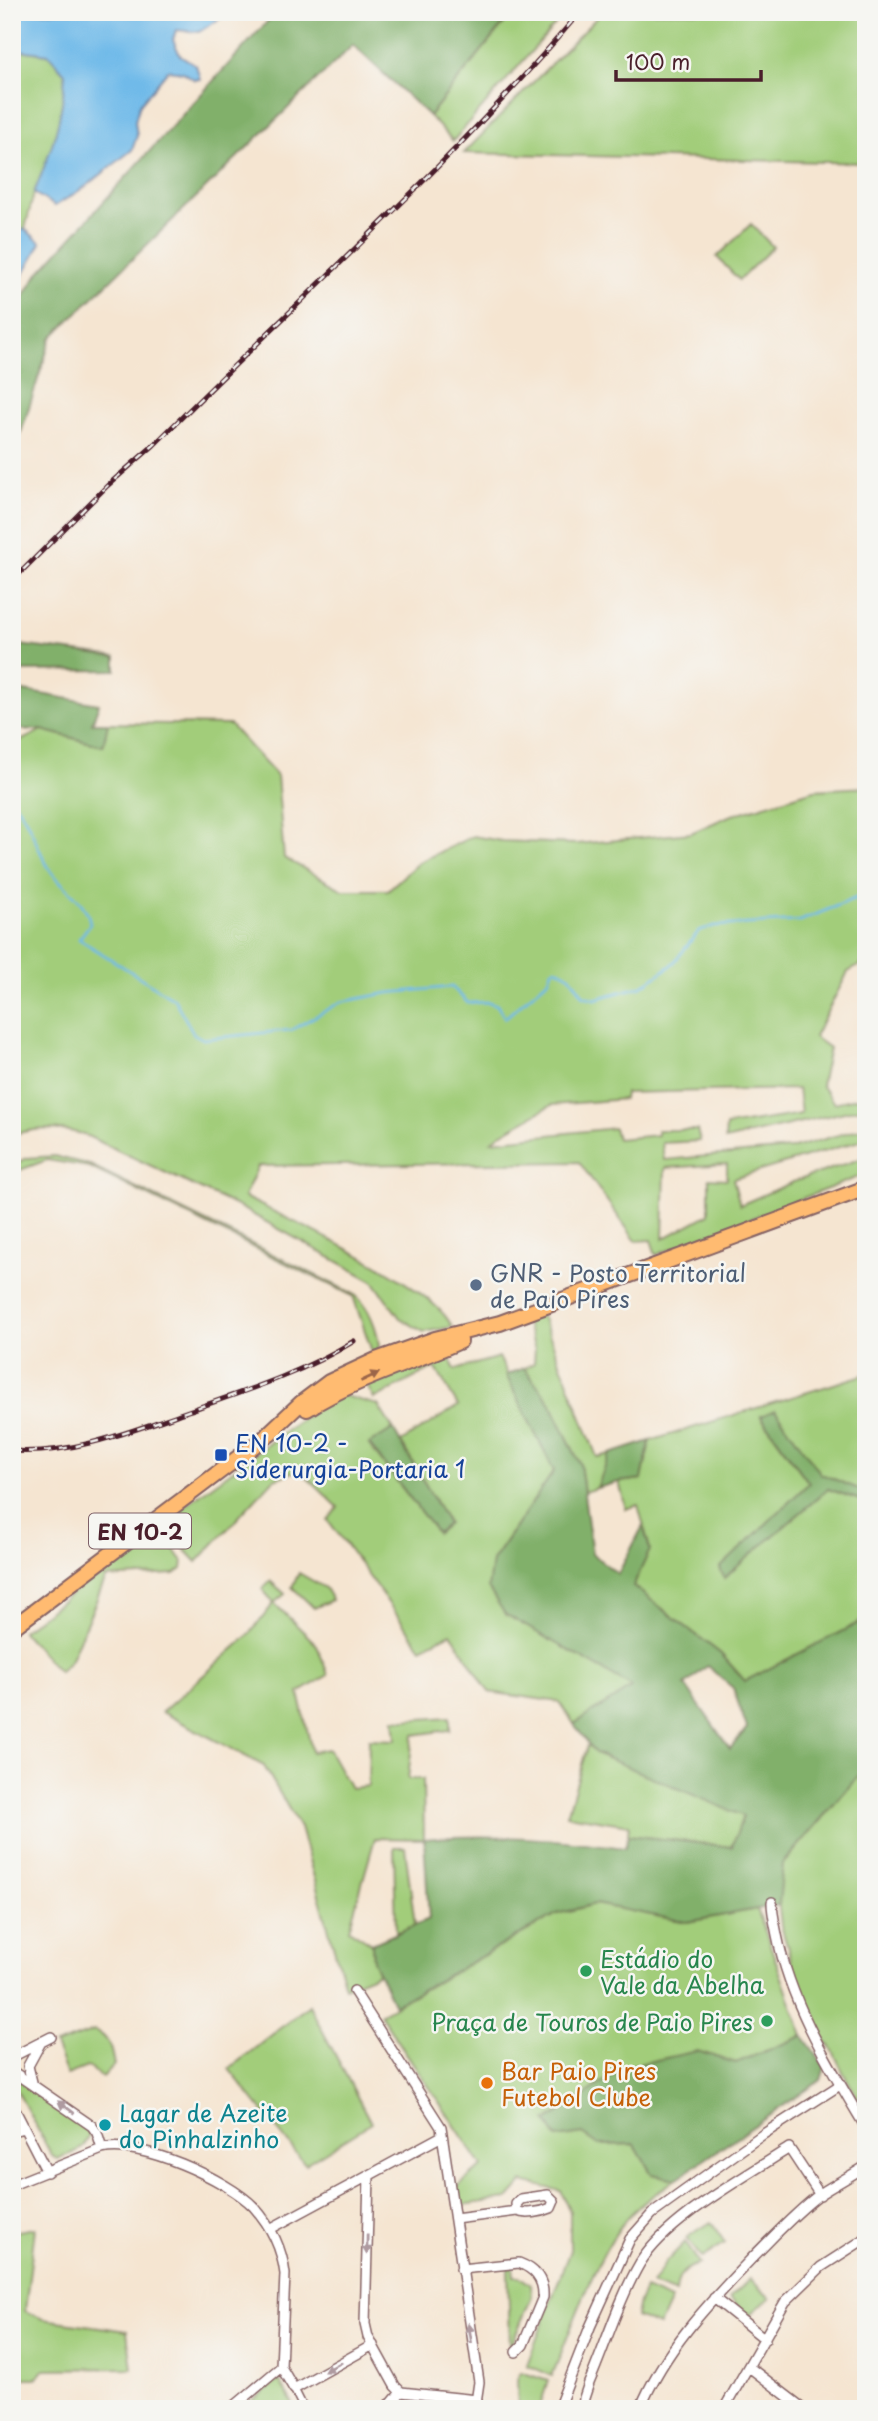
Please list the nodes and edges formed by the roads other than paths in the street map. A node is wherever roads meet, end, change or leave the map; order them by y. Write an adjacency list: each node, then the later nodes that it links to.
1 (866, 1188): 2 (main road, EN 10-2)
2 (12, 1628)
3 (772, 1902): 10 (street)
4 (354, 1991): 15 (street)
5 (51, 2037): 6 (street)
6 (41, 2042): 7 (street); 9 (street)
7 (12, 2057)
8 (14, 2074): 9 (street)
9 (33, 2083): 16 (street, one-way to 9)
10 (840, 2085): 13 (street); 39 (street)
11 (12, 2104): 12 (street)
12 (24, 2128): 14 (street); 18 (street)
13 (866, 2128)
14 (12, 2131)
15 (442, 2136): 19 (street); 23 (street)
16 (102, 2149): 18 (street); 24 (street)
17 (866, 2166): 21 (street)
18 (47, 2172): 20 (street)
19 (369, 2176): 24 (street); 29 (street, one-way to 29)
20 (12, 2185)
21 (820, 2195): 27 (street); 40 (street)
22 (517, 2211): 23 (street)
23 (454, 2219): 26 (street)
24 (270, 2230): 31 (street)
25 (866, 2238): 28 (street)
26 (461, 2269): 30 (street); 35 (street, one-way to 26)
27 (714, 2298): 28 (street); 41 (street)
28 (765, 2339): 32 (street)
29 (373, 2345): 33 (street, one-way to 33); 34 (street)
30 (516, 2353)
31 (281, 2367): 33 (street); 36 (street)
32 (749, 2367): 42 (street); 43 (street)
33 (294, 2389): 37 (street)
34 (401, 2392): 35 (street); 38 (street)
35 (476, 2404)
36 (231, 2409)
37 (304, 2409)
38 (382, 2409)
39 (558, 2409)
40 (583, 2409)
41 (640, 2409)
42 (724, 2409)
43 (804, 2409)

